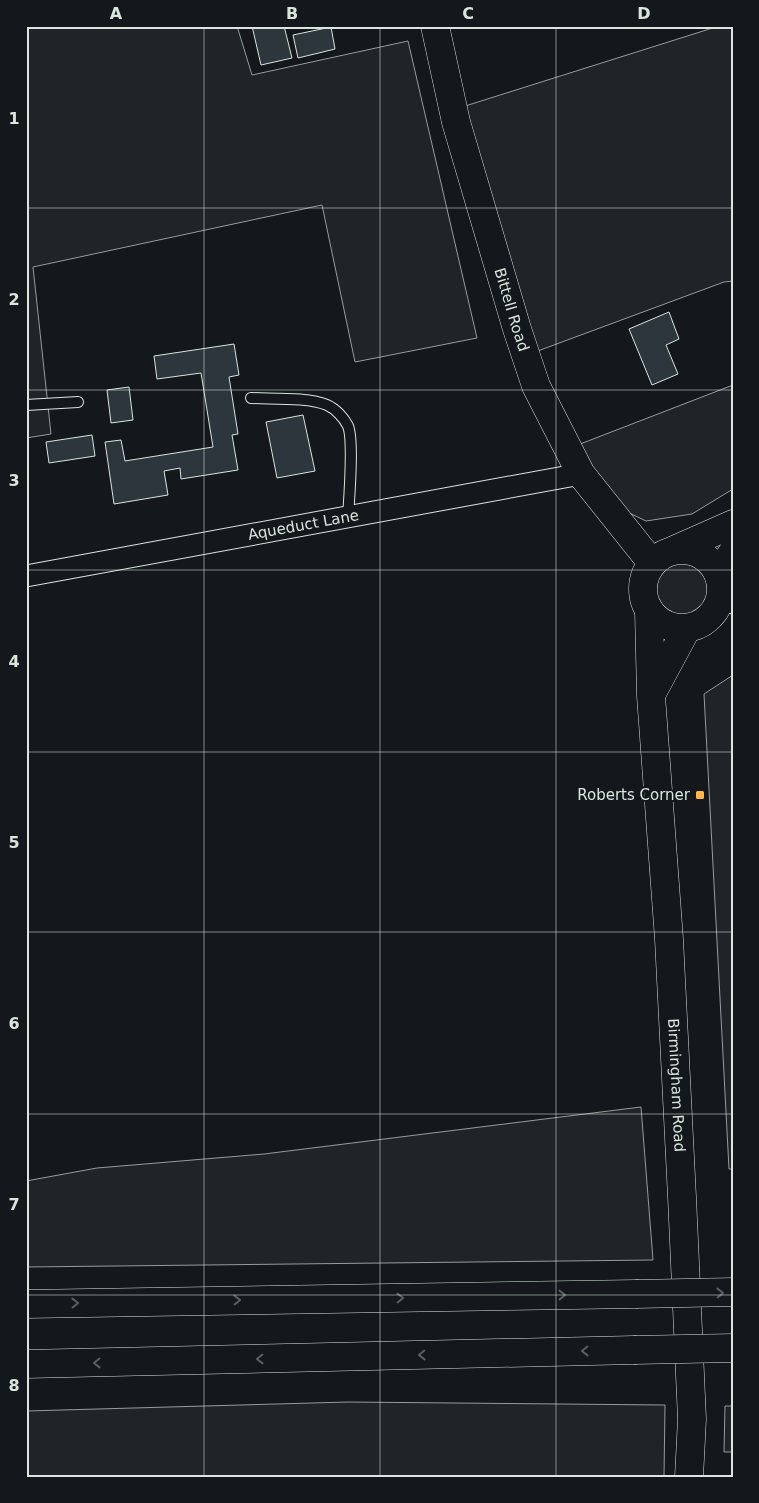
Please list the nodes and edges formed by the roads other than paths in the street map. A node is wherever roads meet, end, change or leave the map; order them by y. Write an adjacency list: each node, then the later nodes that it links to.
1 (435, 26): 5 (main road, Bittell Road)
2 (251, 398): 6 (lane)
3 (78, 402): 4 (lane)
4 (26, 405)
5 (581, 474): 6 (street, Aqueduct Lane); 8 (main road, Bittell Road)
6 (348, 518): 9 (street, Aqueduct Lane)
7 (733, 524): 8 (main road)
8 (663, 556): 10 (main road); 11 (main road)
9 (26, 576)
10 (726, 582): 12 (main road)
11 (649, 610): 12 (main road); 13 (main road, Birmingham Road)
12 (687, 628): 13 (main road)
13 (651, 696): 18 (main road, Birmingham Road)
14 (733, 1292): 15 (main road, one-way to 14, bridge)
15 (26, 1304)
16 (733, 1348): 17 (main road, one-way to 17, bridge)
17 (26, 1364)
18 (690, 1477)

